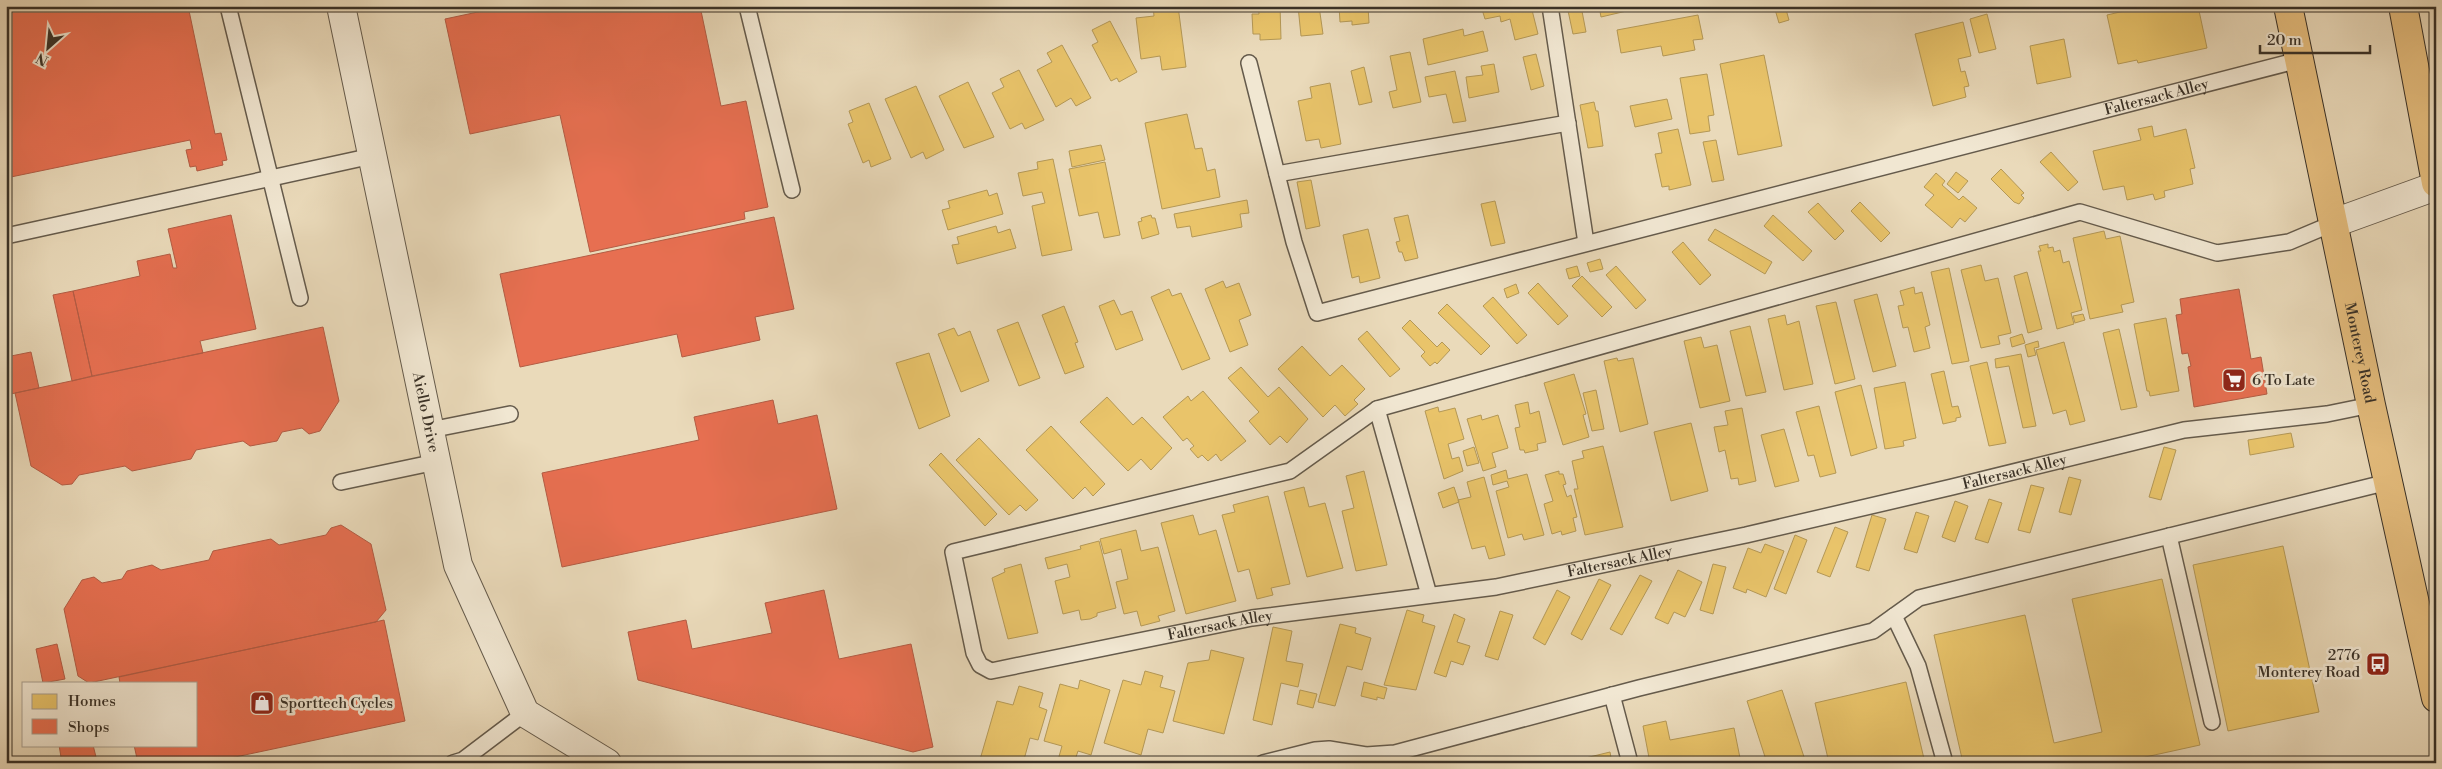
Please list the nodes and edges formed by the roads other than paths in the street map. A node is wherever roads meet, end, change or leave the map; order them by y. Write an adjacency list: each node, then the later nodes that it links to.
1 (228, 6): 13 (lane)
2 (341, 6): 11 (street, Aiello Drive)
3 (747, 6): 15 (lane)
4 (1550, 6): 10 (lane)
5 (2288, 6): 7 (main road, Monterey Road)
6 (2403, 6): 9 (main road)
7 (2299, 60): 16 (main road, Monterey Road); 18 (lane, Faltersack Alley)
8 (1249, 63): 12 (lane)
9 (2427, 92): 14 (main road)
10 (1568, 123): 12 (lane); 18 (lane)
11 (372, 156): 13 (lane); 23 (street, Aiello Drive)
12 (1277, 174): 18 (lane, Faltersack Alley)
13 (270, 178): 17 (lane); 19 (lane)
14 (2436, 184): 16 (street)
15 (792, 190)
16 (2334, 223): 20 (main road, Monterey Road); 21 (lane)
17 (6, 236)
18 (1586, 243)
19 (300, 298)
20 (2371, 405): 26 (main road, Monterey Road); 28 (lane, Faltersack Alley)
21 (1377, 409): 28 (lane); 28 (lane, Faltersack Alley)
22 (510, 414): 23 (lane)
23 (430, 430): 24 (street, Aiello Drive)
24 (436, 462): 25 (lane); 32 (street, Aiello Drive)
25 (341, 482)
26 (2388, 482): 27 (lane); 31 (main road, Monterey Road)
27 (2169, 536): 29 (lane); 33 (lane)
28 (1428, 595)
29 (1894, 616): 30 (lane); 39 (lane)
30 (1612, 695): 34 (lane); 38 (lane)
31 (2436, 698)
32 (525, 713): 35 (lane); 36 (street)
33 (2212, 722)
34 (1365, 759): 37 (lane)
35 (452, 763)
36 (607, 763)
37 (1263, 763)
38 (1630, 763)
39 (1945, 763)

